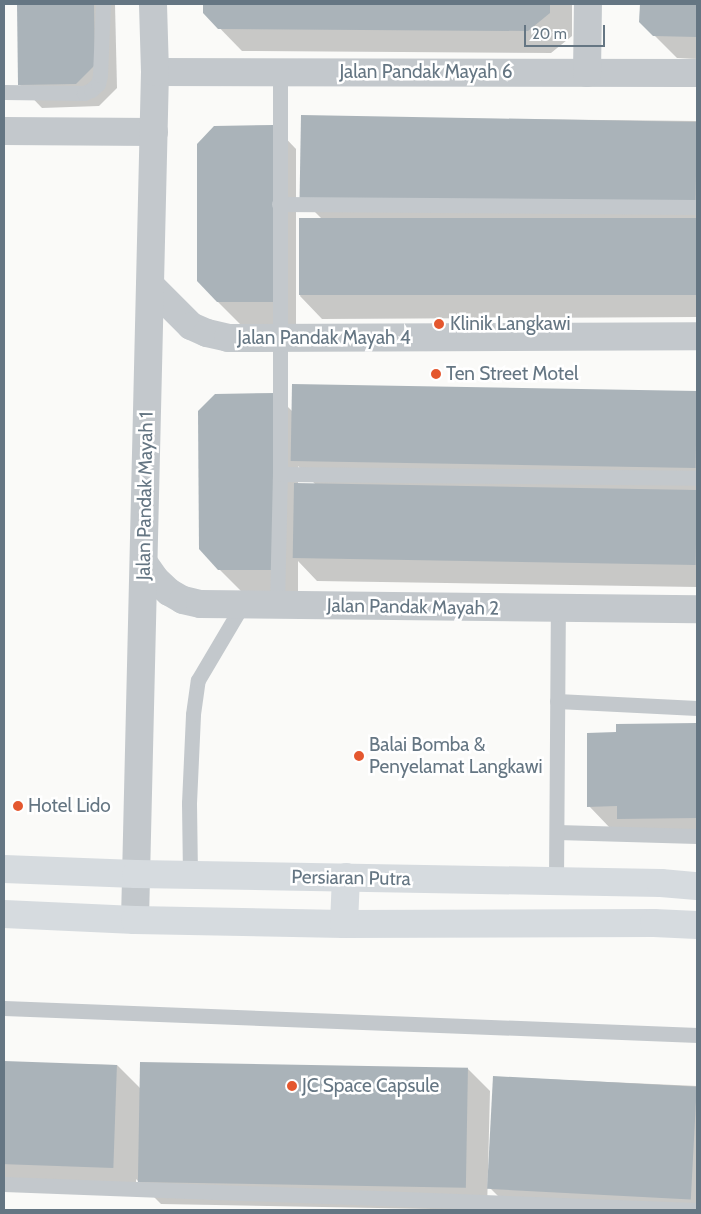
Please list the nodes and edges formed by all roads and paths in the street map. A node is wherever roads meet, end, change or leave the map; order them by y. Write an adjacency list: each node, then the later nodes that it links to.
1 (103, 4): 8 (lane)
2 (153, 4): 4 (street, Jalan Pandak Mayah 1)
3 (588, 4): 6 (street)
4 (155, 72): 5 (street, Jalan Pandak Mayah 6); 10 (street, Jalan Pandak Mayah 1)
5 (280, 72): 6 (street, Jalan Pandak Mayah 6); 11 (lane)
6 (587, 72): 7 (street, Jalan Pandak Mayah 6)
7 (697, 72)
8 (4, 92)
9 (4, 131): 10 (street)
10 (154, 132): 13 (street, Jalan Pandak Mayah 1)
11 (279, 204): 12 (lane); 15 (lane)
12 (697, 207)
13 (150, 285): 15 (street, Jalan Pandak Mayah 4); 18 (street, Jalan Pandak Mayah 1)
14 (697, 336): 15 (street, Jalan Pandak Mayah 4)
15 (278, 338): 16 (lane)
16 (280, 474): 17 (lane); 20 (lane)
17 (697, 478)
18 (144, 563): 19 (street, Jalan Pandak Mayah 2); 28 (street, Jalan Pandak Mayah 1)
19 (243, 604): 20 (street, Jalan Pandak Mayah 2); 29 (lane)
20 (277, 605): 21 (street, Jalan Pandak Mayah 2)
21 (558, 608): 22 (street, Jalan Pandak Mayah 2); 23 (lane)
22 (697, 609)
23 (557, 701): 24 (lane); 25 (lane)
24 (697, 708)
25 (557, 832): 26 (lane); 31 (lane)
26 (697, 836)
27 (4, 869): 28 (main road, Persiaran Putra)
28 (136, 874): 29 (main road, Persiaran Putra); 34 (street, Jalan Pandak Mayah 1)
29 (190, 875): 30 (main road, Persiaran Putra)
30 (346, 877): 31 (main road, Persiaran Putra); 35 (main road)
31 (556, 881): 32 (main road, Persiaran Putra)
32 (697, 886)
33 (4, 914): 34 (main road)
34 (135, 920): 35 (main road)
35 (344, 924): 36 (main road)
36 (697, 925)
37 (4, 1008): 38 (lane)
38 (697, 1035)
39 (4, 1184): 40 (lane)
40 (697, 1210)

